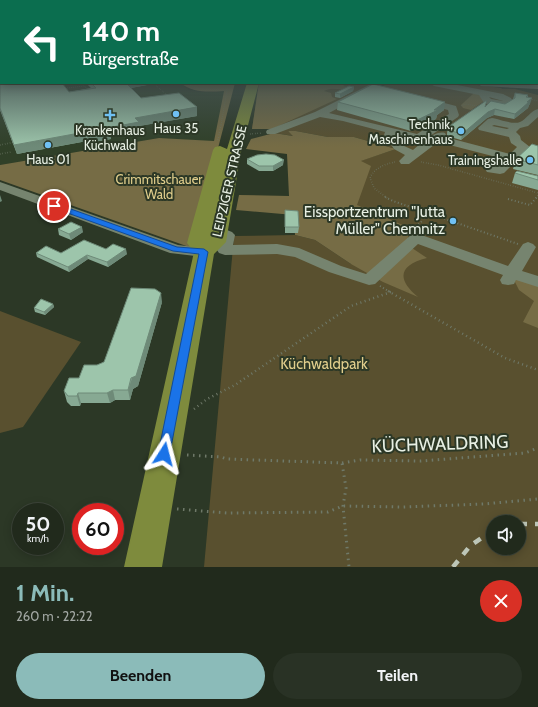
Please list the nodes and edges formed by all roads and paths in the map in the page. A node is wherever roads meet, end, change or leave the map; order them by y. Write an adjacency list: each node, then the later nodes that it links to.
1 (165, 93): 11 (path)
2 (238, 93): 44 (main road, LEIPZIGER STRASSE)
3 (249, 93): 44 (main road, LEIPZIGER STRASSE)
4 (360, 93): 13 (street)
5 (392, 93): 19 (street)
6 (470, 93): 9 (street)
7 (525, 95): 12 (path)
8 (334, 97): 13 (street)
9 (485, 98): 16 (path)
10 (522, 98): 12 (path)
11 (171, 99)
12 (530, 99): 14 (path)
13 (345, 101): 18 (street)
14 (538, 101)
15 (466, 104): 16 (path)
16 (476, 108): 20 (path)
17 (538, 112): 22 (street)
18 (319, 114): 21 (street); 23 (street)
19 (448, 121): 21 (street); 25 (street)
20 (496, 121): 22 (street)
21 (392, 130): 32 (street)
22 (513, 130): 28 (street)
23 (271, 132): 24 (path)
24 (248, 134)
25 (436, 138): 32 (street); 33 (street)
26 (15, 142): 27 (path)
27 (0, 144)
28 (524, 147): 29 (street); 33 (street)
29 (535, 150)
30 (11, 152): 31 (path)
31 (0, 154)
32 (409, 158): 36 (path); 43 (path)
33 (513, 158): 34 (street)
34 (515, 174)
35 (0, 186): 44 (street)
36 (538, 194): 37 (path)
37 (508, 199)
38 (422, 221): 39 (path)
39 (415, 227)
40 (441, 227): 41 (path)
41 (437, 231)
42 (227, 235): 47 (street)
43 (528, 247): 45 (street)
44 (204, 252): 51 (main road, LEIPZIGER STRASSE)
45 (511, 277): 46 (street); 47 (street); 48 (street)
46 (538, 278)
47 (369, 280): 49 (path)
48 (538, 282)
49 (391, 292): 50 (path); 51 (path)
50 (538, 370)
51 (167, 441): 53 (path, KÜCHWALDRING); 56 (main road, LEIPZIGER STRASSE)
52 (538, 448): 53 (path, KÜCHWALDRING)
53 (342, 462): 55 (path)
54 (538, 499): 55 (path)
55 (344, 506): 56 (path); 58 (path)
56 (155, 507): 57 (main road, LEIPZIGER STRASSE)
57 (143, 567)
58 (349, 567)

